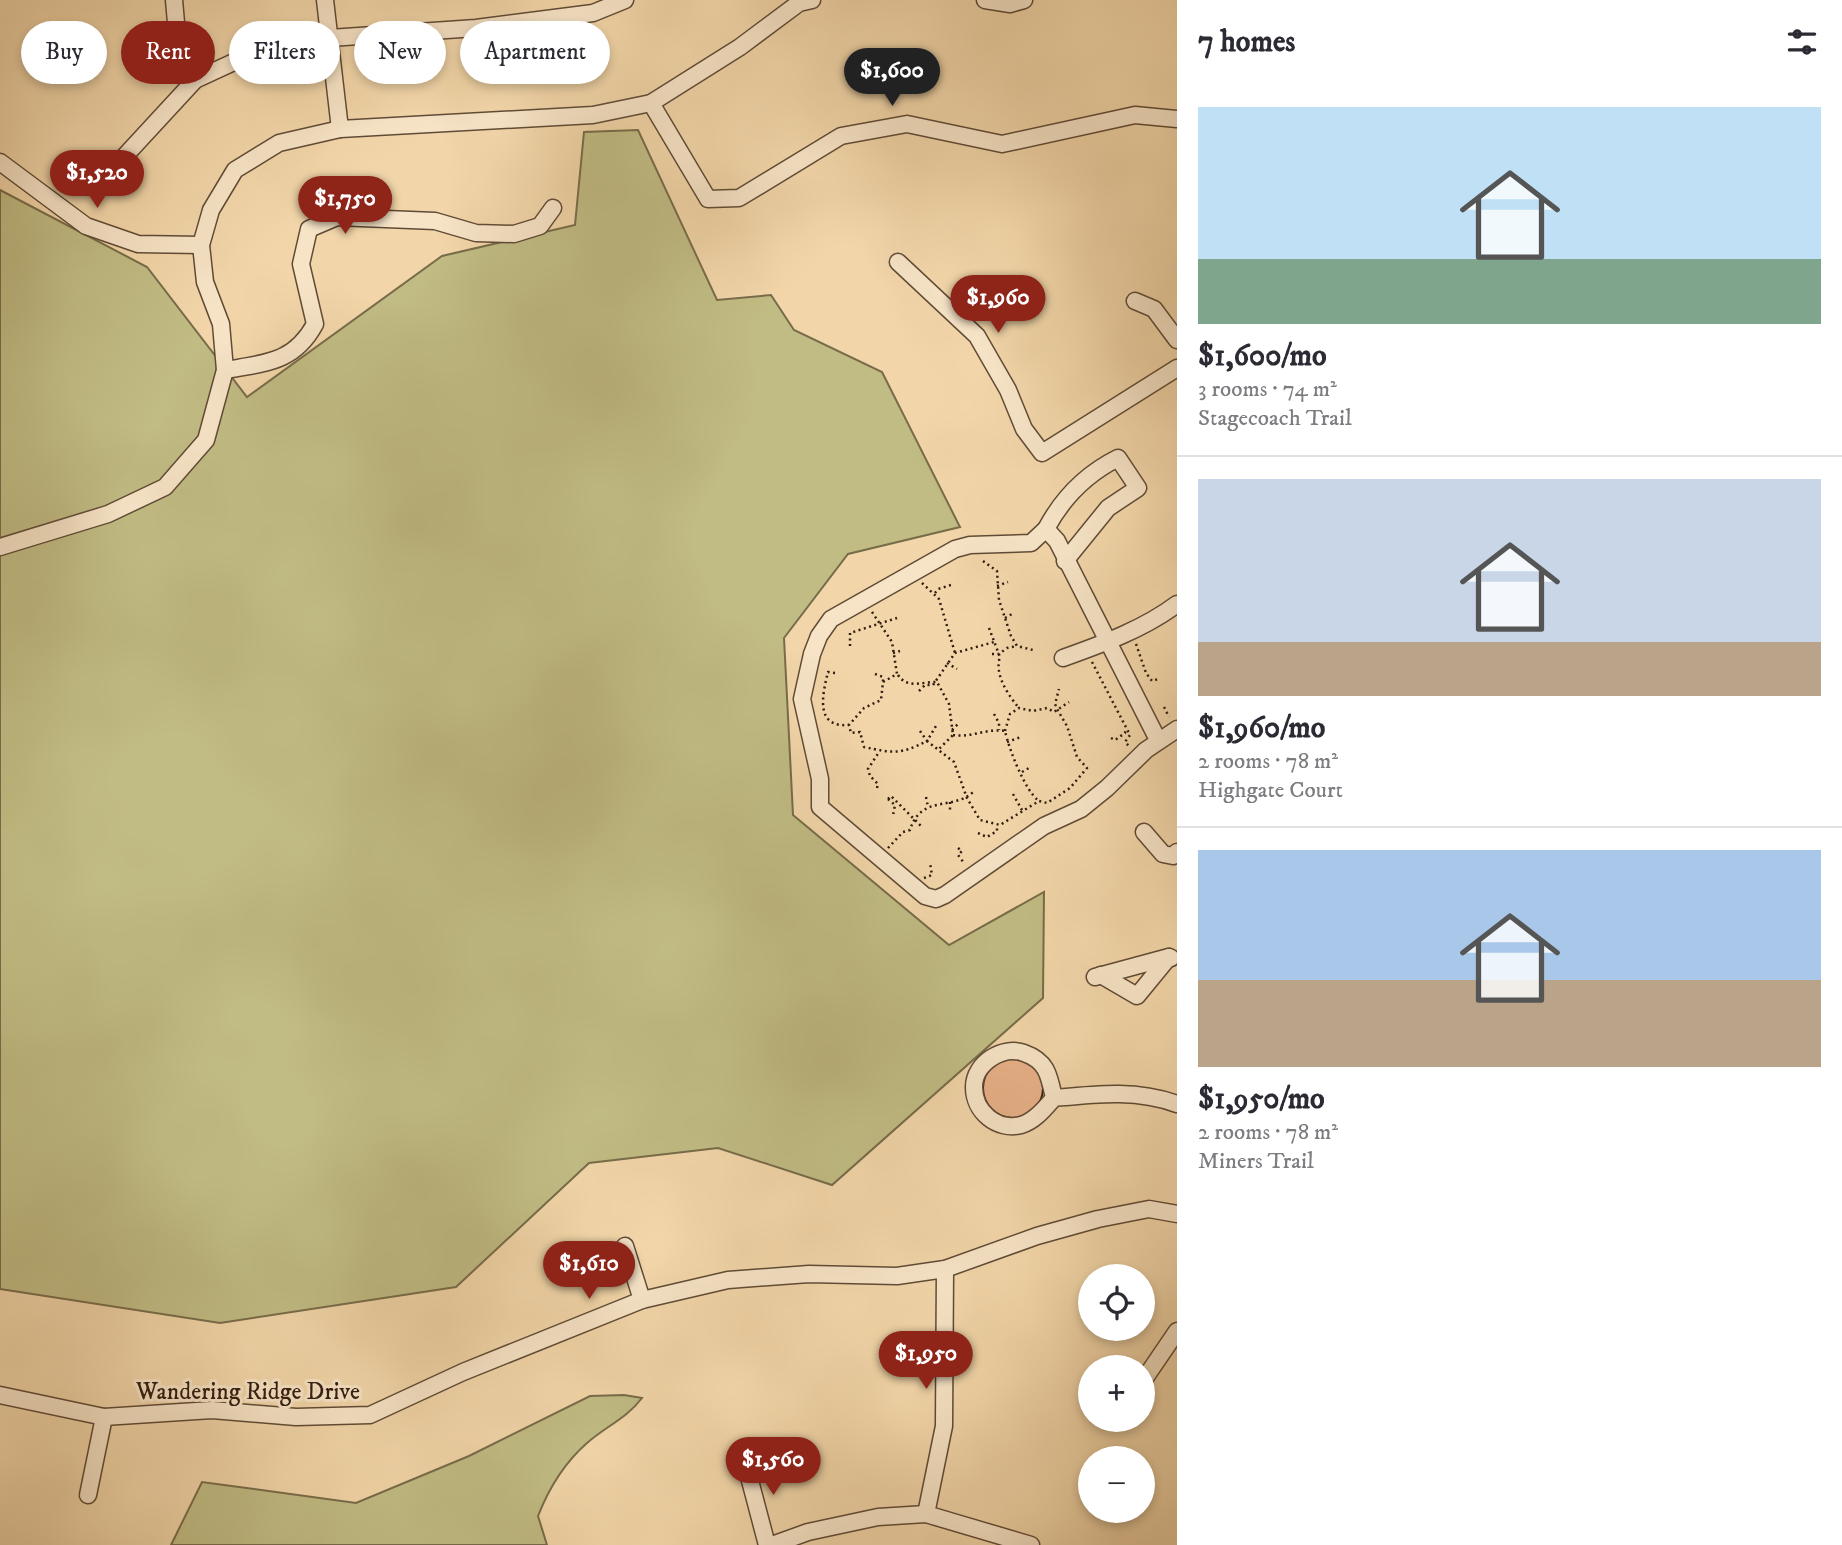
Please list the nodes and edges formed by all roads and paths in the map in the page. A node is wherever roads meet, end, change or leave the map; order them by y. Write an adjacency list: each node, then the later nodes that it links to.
1 (174, 0): 7 (street)
2 (325, 0): 8 (street)
3 (625, 0): 9 (street)
4 (812, 0): 12 (street)
5 (985, 0): 6 (street)
6 (1024, 0)
7 (176, 21)
8 (328, 21)
9 (340, 36)
10 (191, 84): 15 (street)
11 (335, 84): 14 (street)
12 (651, 103): 13 (street); 14 (street)
13 (1177, 119)
14 (340, 129): 18 (street)
15 (123, 158)
16 (0, 162): 18 (street)
17 (553, 208): 23 (street)
18 (201, 246): 23 (street)
19 (898, 262): 22 (street)
20 (1135, 301): 21 (street)
21 (1177, 340)
22 (1177, 368)
23 (225, 370): 25 (street)
24 (1046, 529): 27 (street); 27 (street); 28 (street)
25 (0, 547)
26 (983, 561): 31 (path)
27 (1065, 561): 46 (street)
28 (917, 571): 32 (path); 33 (street)
29 (1008, 582): 31 (path)
30 (951, 585): 32 (path)
31 (998, 586): 38 (path)
32 (935, 593): 39 (path)
33 (866, 600): 40 (path); 117 (street)
34 (1177, 604): 46 (street)
35 (1012, 614): 38 (path)
36 (897, 618): 40 (path)
37 (951, 618): 39 (path)
38 (1004, 618): 48 (path)
39 (945, 620): 43 (path)
40 (879, 624): 47 (path); 52 (path)
41 (989, 628): 45 (path)
42 (943, 631): 43 (path)
43 (948, 631): 53 (path)
44 (1134, 641): 62 (path)
45 (994, 642): 53 (path); 55 (path)
46 (1107, 642): 50 (street); 87 (street)
47 (850, 646)
48 (1017, 646): 49 (path); 55 (path)
49 (1033, 650)
50 (1086, 650): 56 (street); 63 (path)
51 (900, 651): 52 (path)
52 (893, 653): 61 (path)
53 (955, 653): 57 (path)
54 (992, 654): 55 (path)
55 (999, 654): 72 (path)
56 (1063, 658)
57 (947, 663): 58 (path); 65 (path)
58 (957, 669)
59 (835, 674): 76 (path)
60 (876, 674): 64 (path)
61 (897, 674): 64 (path); 65 (path)
62 (1158, 679)
63 (1102, 680): 66 (path); 78 (path)
64 (883, 682): 76 (path)
65 (935, 682): 68 (path); 71 (path)
66 (1101, 685)
67 (1059, 689): 73 (path)
68 (919, 691)
69 (955, 701): 71 (path)
70 (1069, 702): 73 (path)
71 (949, 705): 83 (path)
72 (1019, 708): 73 (path); 82 (path)
73 (1057, 709): 85 (path)
74 (994, 714): 80 (path)
75 (958, 724): 83 (path)
76 (849, 725): 92 (path)
77 (936, 726): 88 (path)
78 (1126, 728): 86 (path); 93 (path)
79 (1177, 729): 87 (street)
80 (999, 730): 82 (path); 83 (path)
81 (920, 731): 88 (path)
82 (1005, 731): 90 (path)
83 (953, 732): 91 (path)
84 (1021, 737): 90 (path)
85 (1069, 738): 89 (path); 103 (path)
86 (1111, 738)
87 (1158, 740): 93 (street)
88 (927, 741): 91 (path); 92 (path)
89 (1063, 741)
90 (1007, 742): 94 (path)
91 (939, 749): 102 (path)
92 (879, 752): 98 (path)
93 (1138, 757): 117 (street)
94 (1015, 762): 95 (path); 97 (path)
95 (1009, 763)
96 (1029, 768): 97 (path)
97 (1022, 772): 103 (path)
98 (877, 789)
99 (973, 792): 102 (path)
100 (1013, 793): 106 (path)
101 (926, 797): 105 (path)
102 (967, 798): 104 (path); 110 (path)
103 (1039, 801): 106 (path)
104 (950, 802): 105 (path); 107 (path)
105 (928, 807): 109 (path)
106 (1022, 810): 110 (path)
107 (950, 811)
108 (893, 815): 109 (path)
109 (914, 819): 111 (path); 114 (path)
110 (998, 825): 113 (path)
111 (921, 826)
112 (1144, 832): 116 (street)
113 (978, 833)
114 (890, 846)
115 (958, 848): 117 (path)
116 (1177, 852)
117 (973, 876)
118 (1173, 960): 118 (street)
119 (1054, 1098): 119 (street); 120 (street)
120 (1177, 1104)
121 (1177, 1214): 123 (street, Wandering Ridge Drive)
122 (625, 1246): 124 (street)
123 (945, 1269): 124 (street, Wandering Ridge Drive); 131 (street)
124 (642, 1300): 128 (street, Wandering Ridge Drive)
125 (1177, 1331): 126 (street)
126 (1155, 1363)
127 (0, 1395): 128 (street, Wandering Ridge Drive)
128 (104, 1417): 130 (street)
129 (750, 1451): 132 (street)
130 (88, 1495)
131 (926, 1514): 132 (street); 133 (street)
132 (769, 1545)
133 (1031, 1545)

